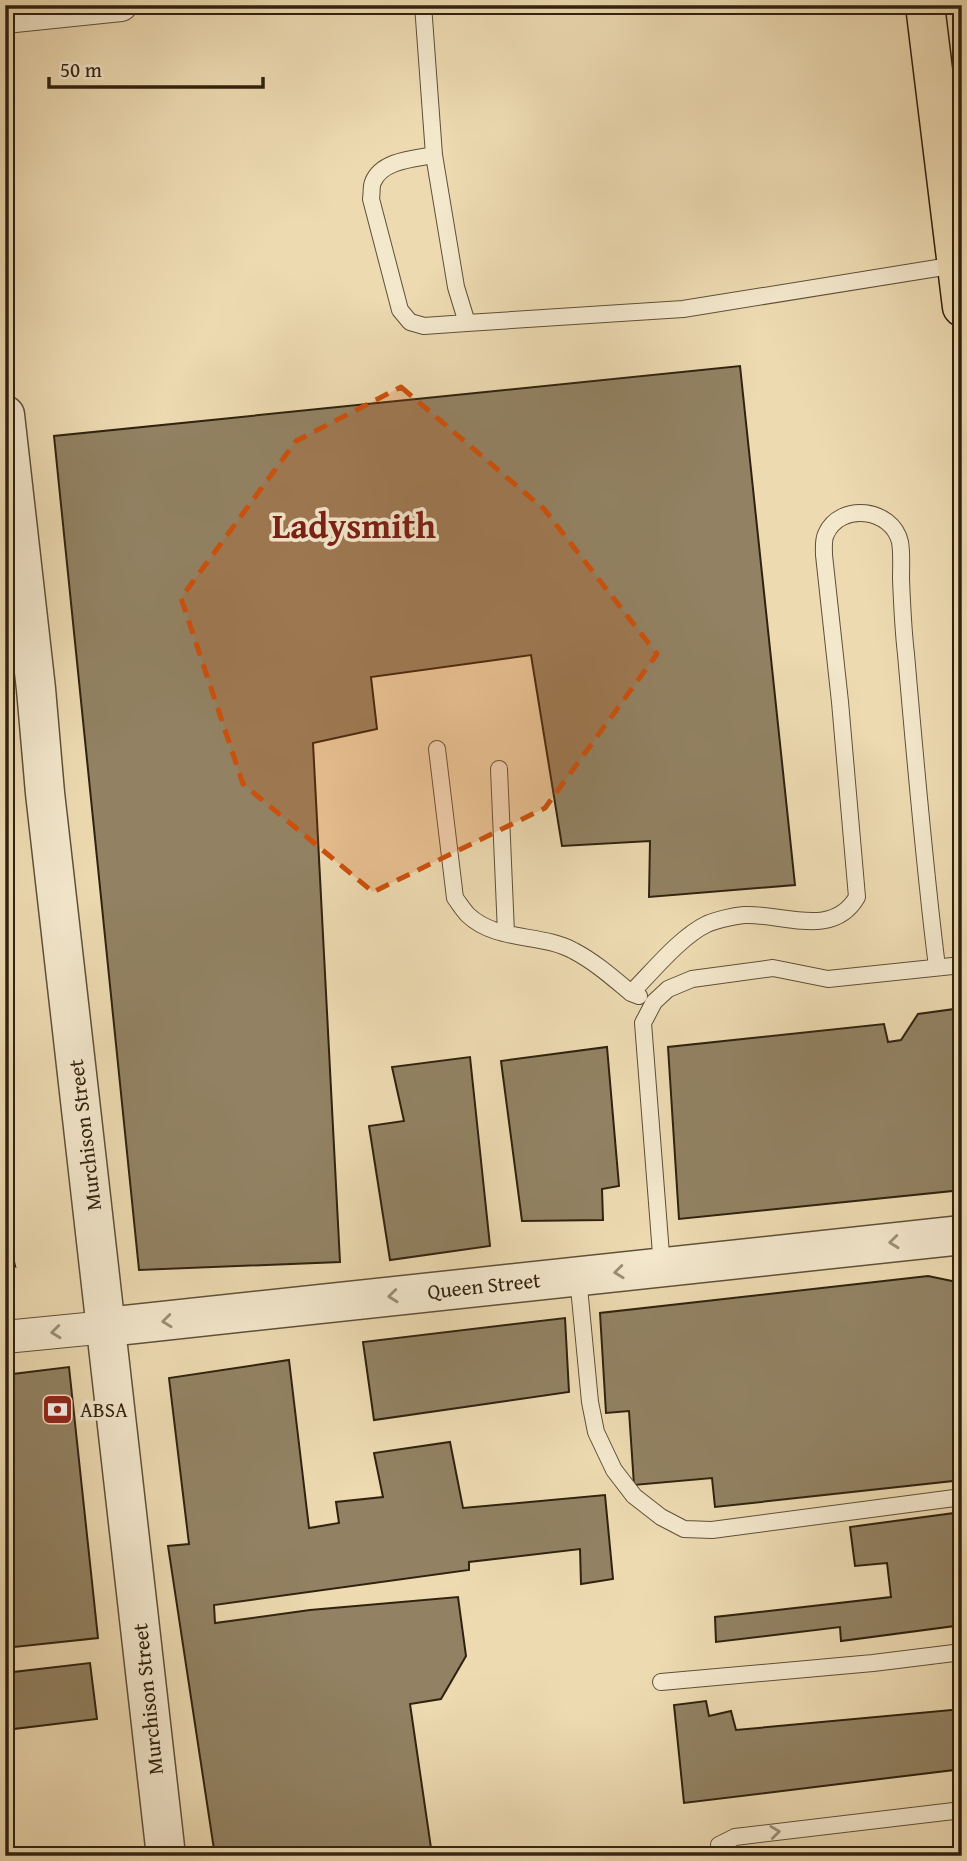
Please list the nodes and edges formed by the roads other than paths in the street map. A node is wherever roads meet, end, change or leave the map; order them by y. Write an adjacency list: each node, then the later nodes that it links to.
1 (121, 5): 4 (street)
2 (423, 5): 5 (lane)
3 (925, 5): 6 (highway)
4 (5, 17)
5 (433, 155): 8 (lane); 8 (lane)
6 (956, 265): 7 (highway); 8 (lane)
7 (962, 307)
8 (467, 323)
9 (5, 415): 20 (street, Murchison Street)
10 (437, 749): 12 (lane)
11 (499, 769): 12 (lane)
12 (506, 933): 15 (lane)
13 (962, 965): 14 (lane)
14 (937, 967): 15 (lane); 16 (lane)
15 (631, 993): 16 (lane)
16 (654, 1002): 18 (lane)
17 (962, 1235): 18 (street, Queen Street, one-way to 18)
18 (662, 1267): 19 (street, Queen Street, one-way to 19)
19 (578, 1276): 20 (street, Queen Street, one-way to 20); 22 (lane)
20 (107, 1327): 21 (street, Queen Street, one-way to 21); 26 (street, Murchison Street)
21 (5, 1337)
22 (962, 1497)
23 (962, 1652): 24 (lane)
24 (661, 1682)
25 (962, 1810): 27 (lane, one-way to 25)
26 (166, 1856)
27 (719, 1856)

